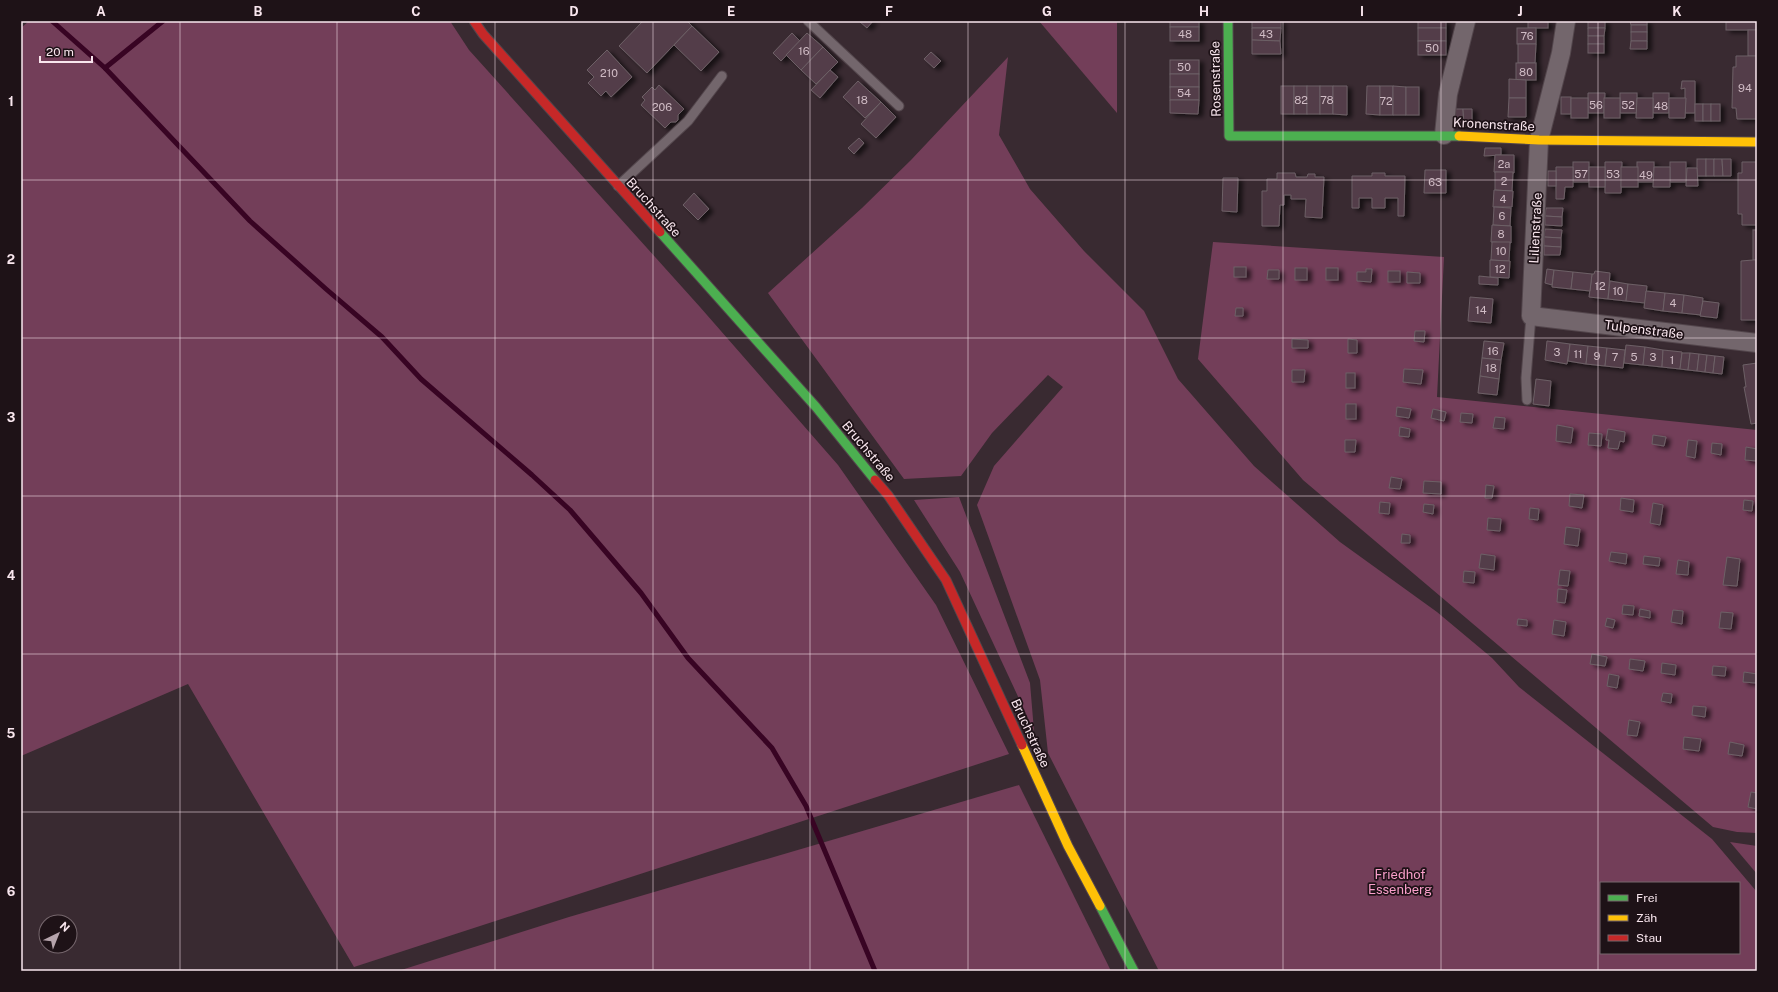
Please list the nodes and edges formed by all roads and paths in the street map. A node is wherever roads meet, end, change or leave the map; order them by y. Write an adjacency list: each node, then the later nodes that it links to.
1 (474, 21): 12 (street, Bruchstraße)
2 (808, 21): 7 (lane)
3 (1228, 21): 9 (street, Rosenstraße)
4 (1466, 21): 8 (street)
5 (1566, 21): 10 (street, Lilienstraße)
6 (722, 76): 12 (lane)
7 (899, 106)
8 (1444, 135): 9 (street, Kronenstraße); 10 (street, Kronenstraße)
9 (1229, 136)
10 (1539, 140): 11 (street, Kronenstraße); 13 (street, Lilienstraße)
11 (1757, 142)
12 (618, 186): 16 (street, Bruchstraße)
13 (1531, 316): 14 (street, Tulpenstraße); 15 (lane)
14 (1757, 343)
15 (1527, 400)
16 (1134, 971)

